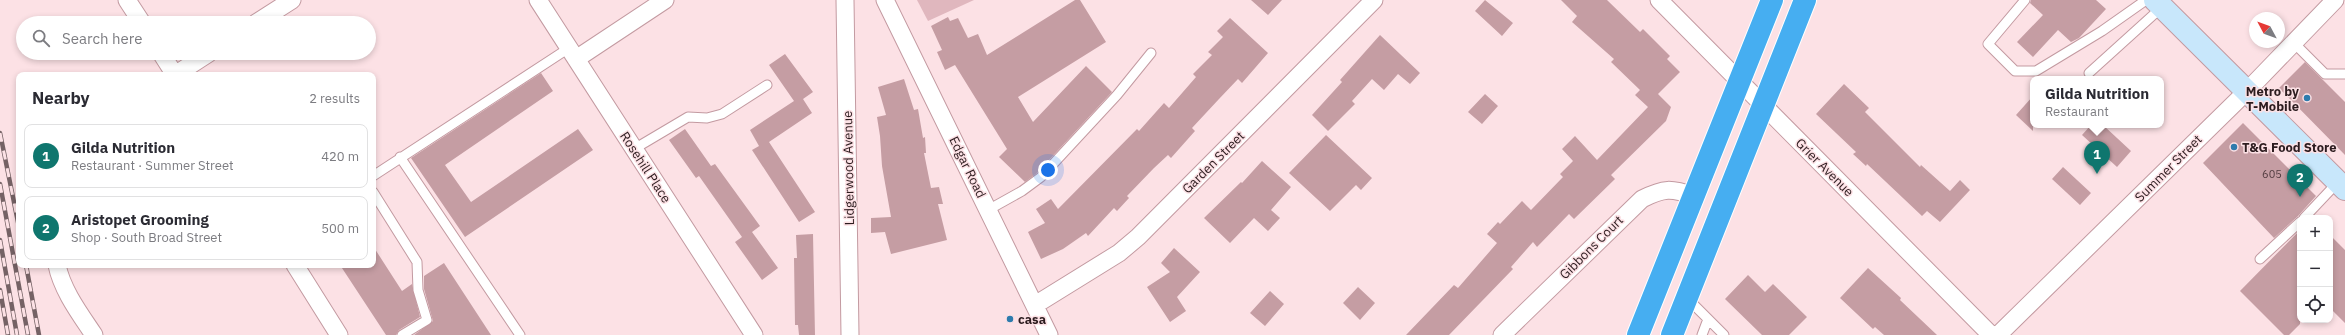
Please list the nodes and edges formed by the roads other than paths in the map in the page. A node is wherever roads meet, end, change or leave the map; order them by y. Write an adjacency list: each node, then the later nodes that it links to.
1 (126, 0): 14 (street)
2 (292, 0): 15 (street)
3 (538, 0): 17 (street, Rosehill Place)
4 (665, 0): 17 (street)
5 (845, 0): 49 (street, Lidgerwood Avenue)
6 (885, 0): 35 (street, Edgar Road)
7 (1374, 0): 42 (street, Garden Street)
8 (1659, 0): 25 (street, Grier Avenue)
9 (1805, 0): 28 (highway)
10 (2025, 0): 12 (lane)
11 (2335, 0): 16 (street, Summer Street)
12 (2155, 2): 23 (lane); 27 (street)
13 (1767, 3): 25 (highway)
14 (137, 16)
15 (267, 16)
16 (2293, 42): 24 (lane); 27 (street, Summer Street)
17 (572, 53): 29 (street, Rosehill Place); 30 (lane)
18 (1151, 53): 35 (lane)
19 (165, 60): 21 (street)
20 (198, 60): 22 (street)
21 (173, 72)
22 (180, 72)
23 (2089, 73)
24 (2345, 74)
25 (1740, 81): 28 (street, Grier Avenue); 33 (highway)
26 (767, 85): 29 (lane)
27 (2247, 90): 32 (street); 57 (street, Summer Street)
28 (1764, 105): 41 (highway); 56 (street, Grier Avenue)
29 (634, 149): 48 (street, Rosehill Place)
30 (400, 157): 31 (lane); 47 (lane)
31 (376, 174)
32 (2341, 185): 36 (lane)
33 (1694, 196): 51 (street, Gibbons Court); 52 (highway)
34 (376, 197): 46 (lane)
35 (988, 210): 42 (street, Edgar Road)
36 (2307, 215)
37 (2297, 225): 38 (lane)
38 (2260, 259)
39 (58, 268): 44 (street)
40 (297, 268): 45 (street)
41 (1687, 298): 43 (lane); 53 (highway)
42 (1035, 305): 50 (street, Edgar Road)
43 (1708, 319): 54 (lane); 55 (lane)
44 (94, 335)
45 (339, 335)
46 (402, 335)
47 (520, 335)
48 (754, 335)
49 (850, 335)
50 (1050, 335)
51 (1502, 335)
52 (1638, 335)
53 (1672, 335)
54 (1702, 335)
55 (1724, 335)
56 (1991, 335)
57 (1998, 335)

